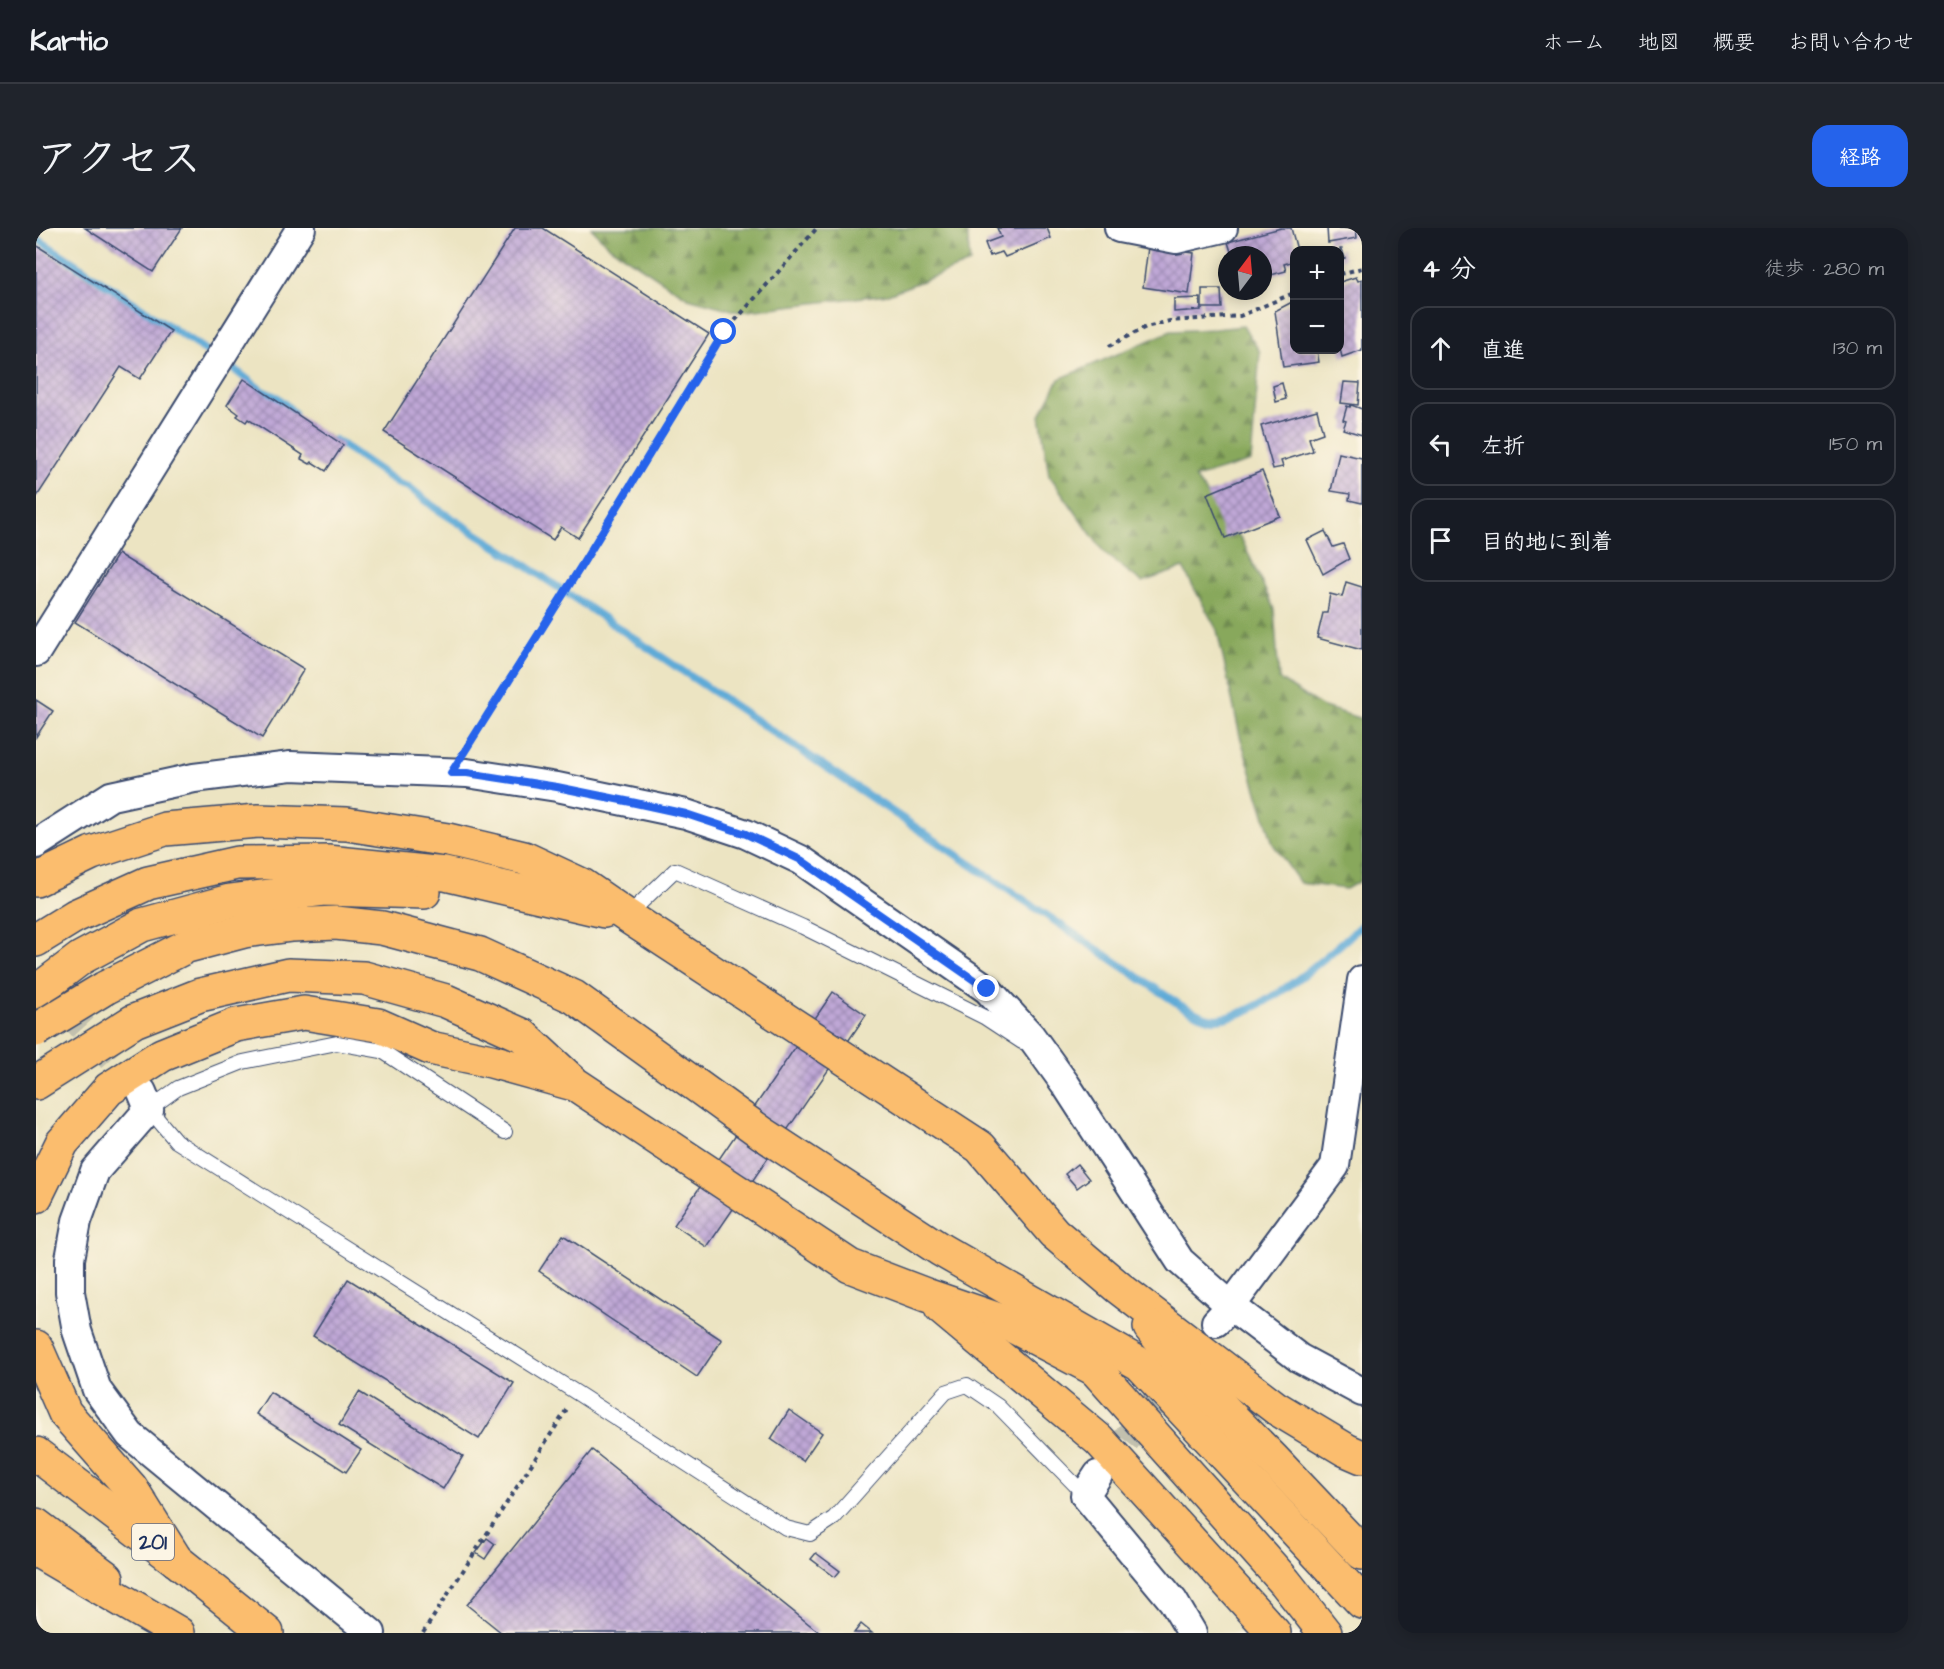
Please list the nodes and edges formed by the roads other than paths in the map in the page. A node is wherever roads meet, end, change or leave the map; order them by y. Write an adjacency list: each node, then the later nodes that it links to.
1 (301, 228): 4 (street)
2 (1119, 228): 3 (street)
3 (1222, 228)
4 (36, 652)
5 (36, 844): 13 (street)
6 (36, 880): 8 (highway)
7 (540, 895): 8 (highway); 9 (highway); 11 (highway)
8 (627, 916): 13 (lane); 20 (highway)
9 (36, 940)
10 (1362, 981): 22 (street)
11 (36, 992)
12 (36, 1030): 19 (highway, bridge)
13 (1046, 1057): 22 (street)
14 (36, 1083): 15 (highway)
15 (575, 1084): 18 (highway); 21 (highway)
16 (145, 1100): 17 (lane); 28 (lane); 37 (street)
17 (505, 1132)
18 (36, 1196)
19 (941, 1250): 24 (highway); 33 (highway)
20 (1119, 1288): 27 (highway); 31 (highway)
21 (926, 1295): 24 (highway); 34 (highway)
22 (1223, 1314): 25 (street)
23 (36, 1347): 32 (highway)
24 (1095, 1369): 39 (highway)
25 (1362, 1392)
26 (36, 1454): 32 (highway, 201)
27 (1362, 1457)
28 (1092, 1485): 38 (street)
29 (36, 1525): 35 (highway, 201)
30 (36, 1550): 35 (highway)
31 (1362, 1553)
32 (176, 1560): 36 (highway, 201)
33 (1362, 1602)
34 (1272, 1632)
35 (179, 1633)
36 (267, 1633)
37 (371, 1633)
38 (1192, 1633)
39 (1324, 1633)

